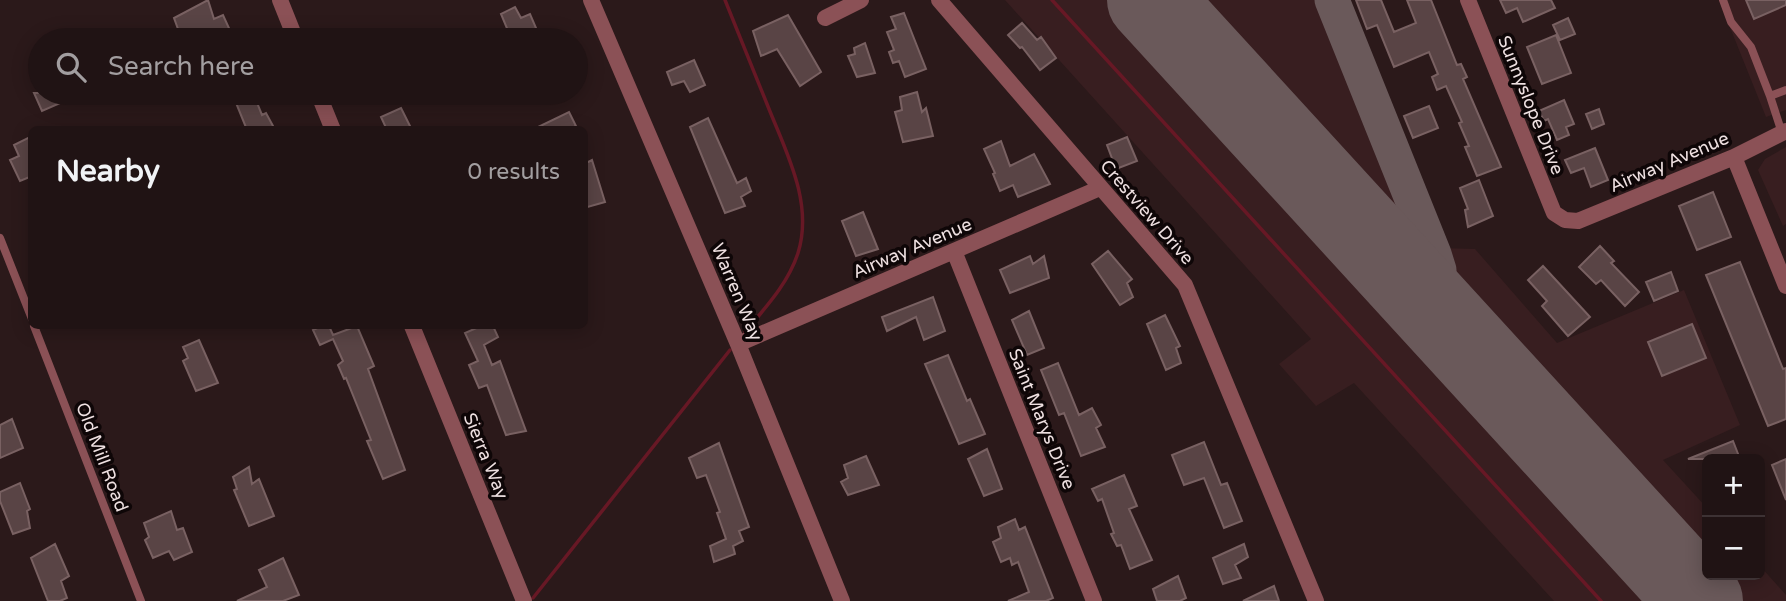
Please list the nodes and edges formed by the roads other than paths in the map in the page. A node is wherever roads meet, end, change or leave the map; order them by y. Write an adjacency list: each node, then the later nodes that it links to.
1 (280, 0): 8 (street)
2 (591, 0): 23 (street, Warren Way)
3 (861, 0): 7 (street)
4 (939, 0): 15 (street, Crestview Drive)
5 (1468, 0): 16 (street, Sunnyslope Drive)
6 (1723, 0): 10 (lane)
7 (825, 18)
8 (291, 28)
9 (1786, 90): 10 (lane)
10 (1770, 96): 13 (lane)
11 (323, 105): 12 (street)
12 (331, 126)
13 (1784, 132): 14 (street, Airway Avenue)
14 (1734, 157): 16 (street, Airway Avenue); 19 (street)
15 (1100, 188): 18 (street, Airway Avenue); 28 (street, Crestview Drive)
16 (1565, 220)
17 (0, 239): 20 (lane)
18 (954, 251): 23 (street, Airway Avenue); 27 (street, Saint Marys Drive)
19 (1786, 286)
20 (28, 309)
21 (35, 329): 24 (lane, Old Mill Road)
22 (413, 329): 25 (street, Sierra Way)
23 (738, 344): 26 (street, Warren Way)
24 (141, 601)
25 (524, 601)
26 (842, 601)
27 (1094, 601)
28 (1315, 601)

